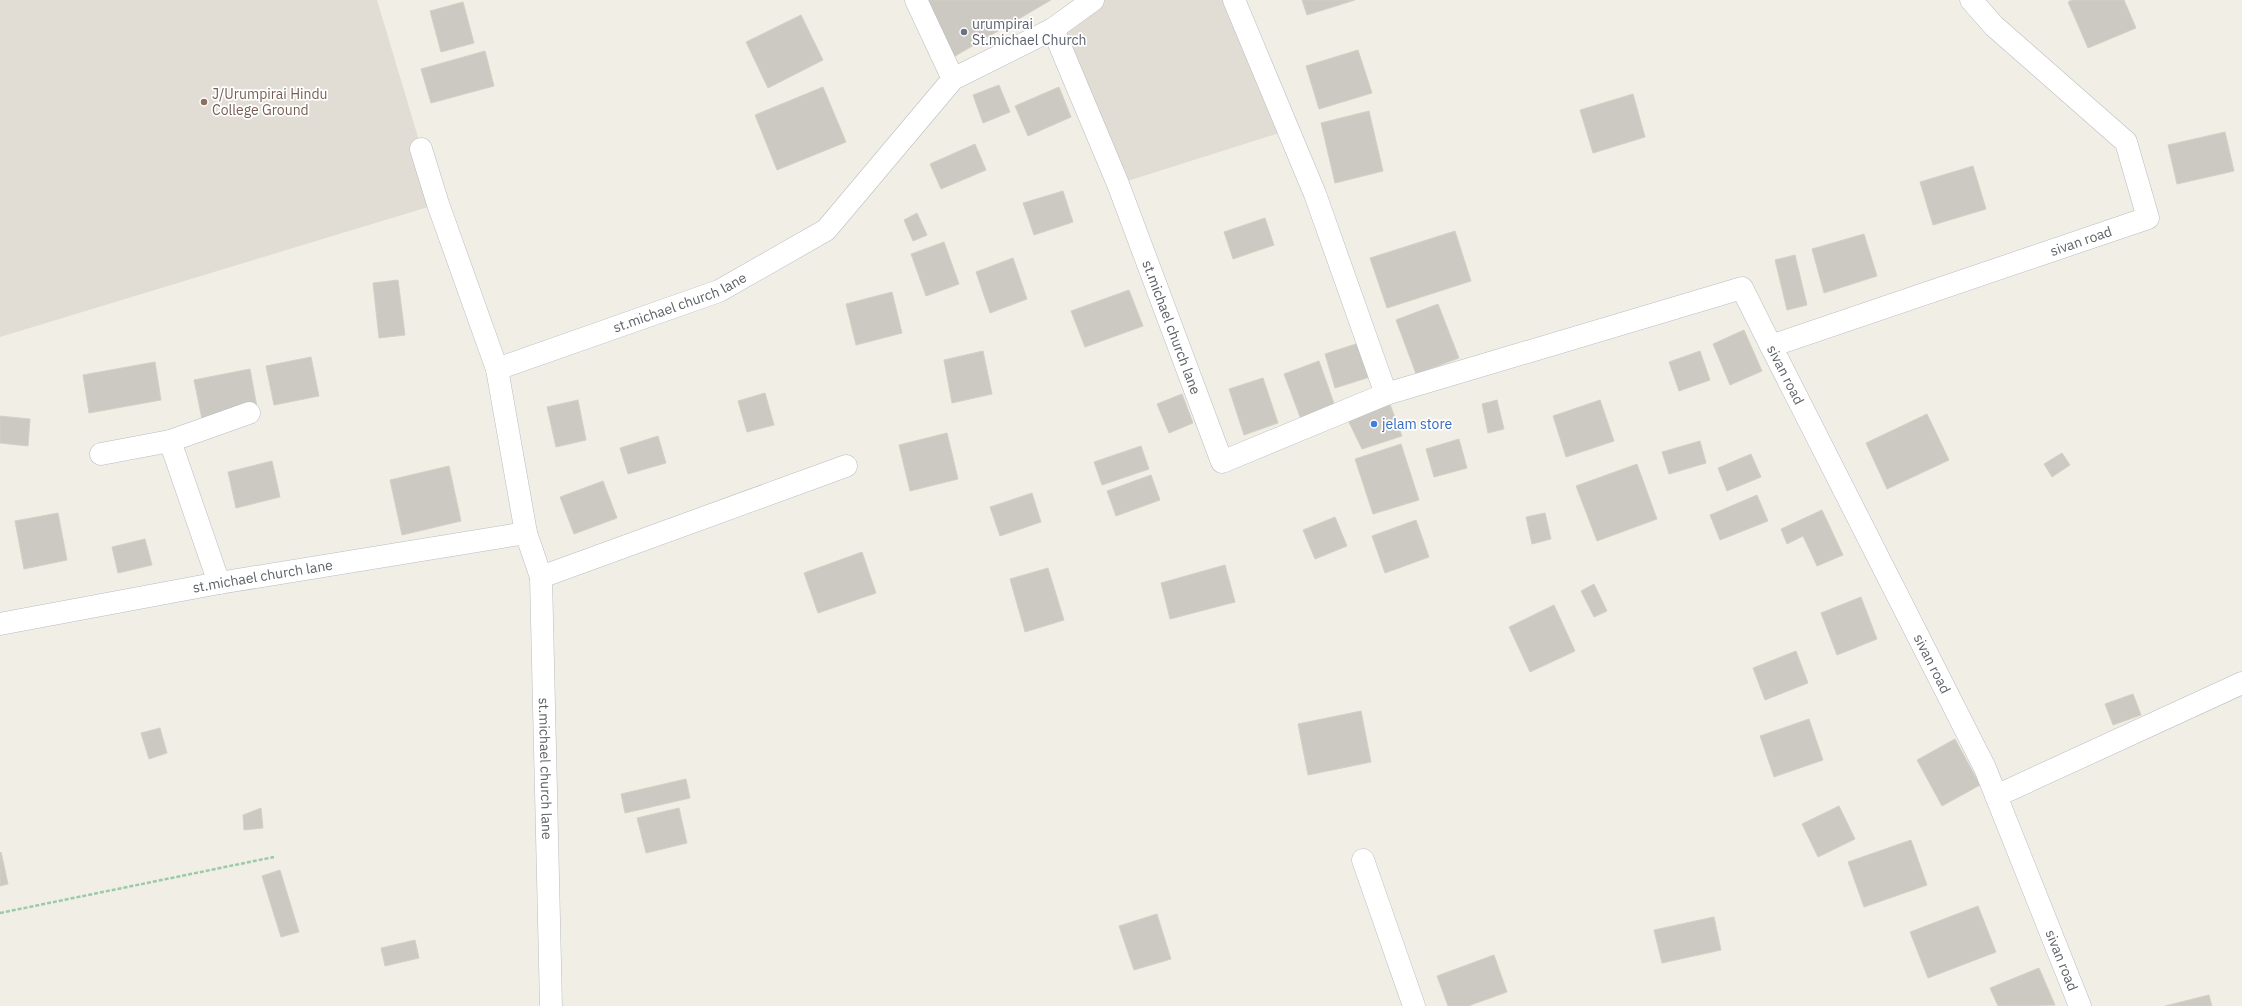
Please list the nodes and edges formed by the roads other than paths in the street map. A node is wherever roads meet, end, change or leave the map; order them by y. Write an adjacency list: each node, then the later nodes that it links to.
1 (916, 0): 6 (street)
2 (1093, 0): 5 (street, st.michael church lane)
3 (1234, 0): 10 (street)
4 (1971, 0): 8 (street, sivan road)
5 (1053, 29): 6 (street, st.michael church lane); 10 (street, st.michael church lane)
6 (953, 79): 9 (street, st.michael church lane)
7 (421, 149): 9 (street)
8 (1771, 346): 10 (street); 20 (street, sivan road)
9 (498, 370): 15 (street, st.michael church lane)
10 (1386, 394)
11 (249, 413): 12 (street)
12 (170, 441): 13 (street); 17 (street)
13 (101, 454)
14 (846, 466): 16 (street)
15 (526, 533): 16 (street, st.michael church lane); 17 (street, st.michael church lane)
16 (541, 577): 22 (street, st.michael church lane)
17 (219, 583): 18 (street, st.michael church lane)
18 (0, 624)
19 (2242, 684): 20 (street)
20 (1996, 796): 24 (street, sivan road)
21 (1363, 860): 23 (street)
22 (551, 1006)
23 (1414, 1006)
24 (2080, 1006)

